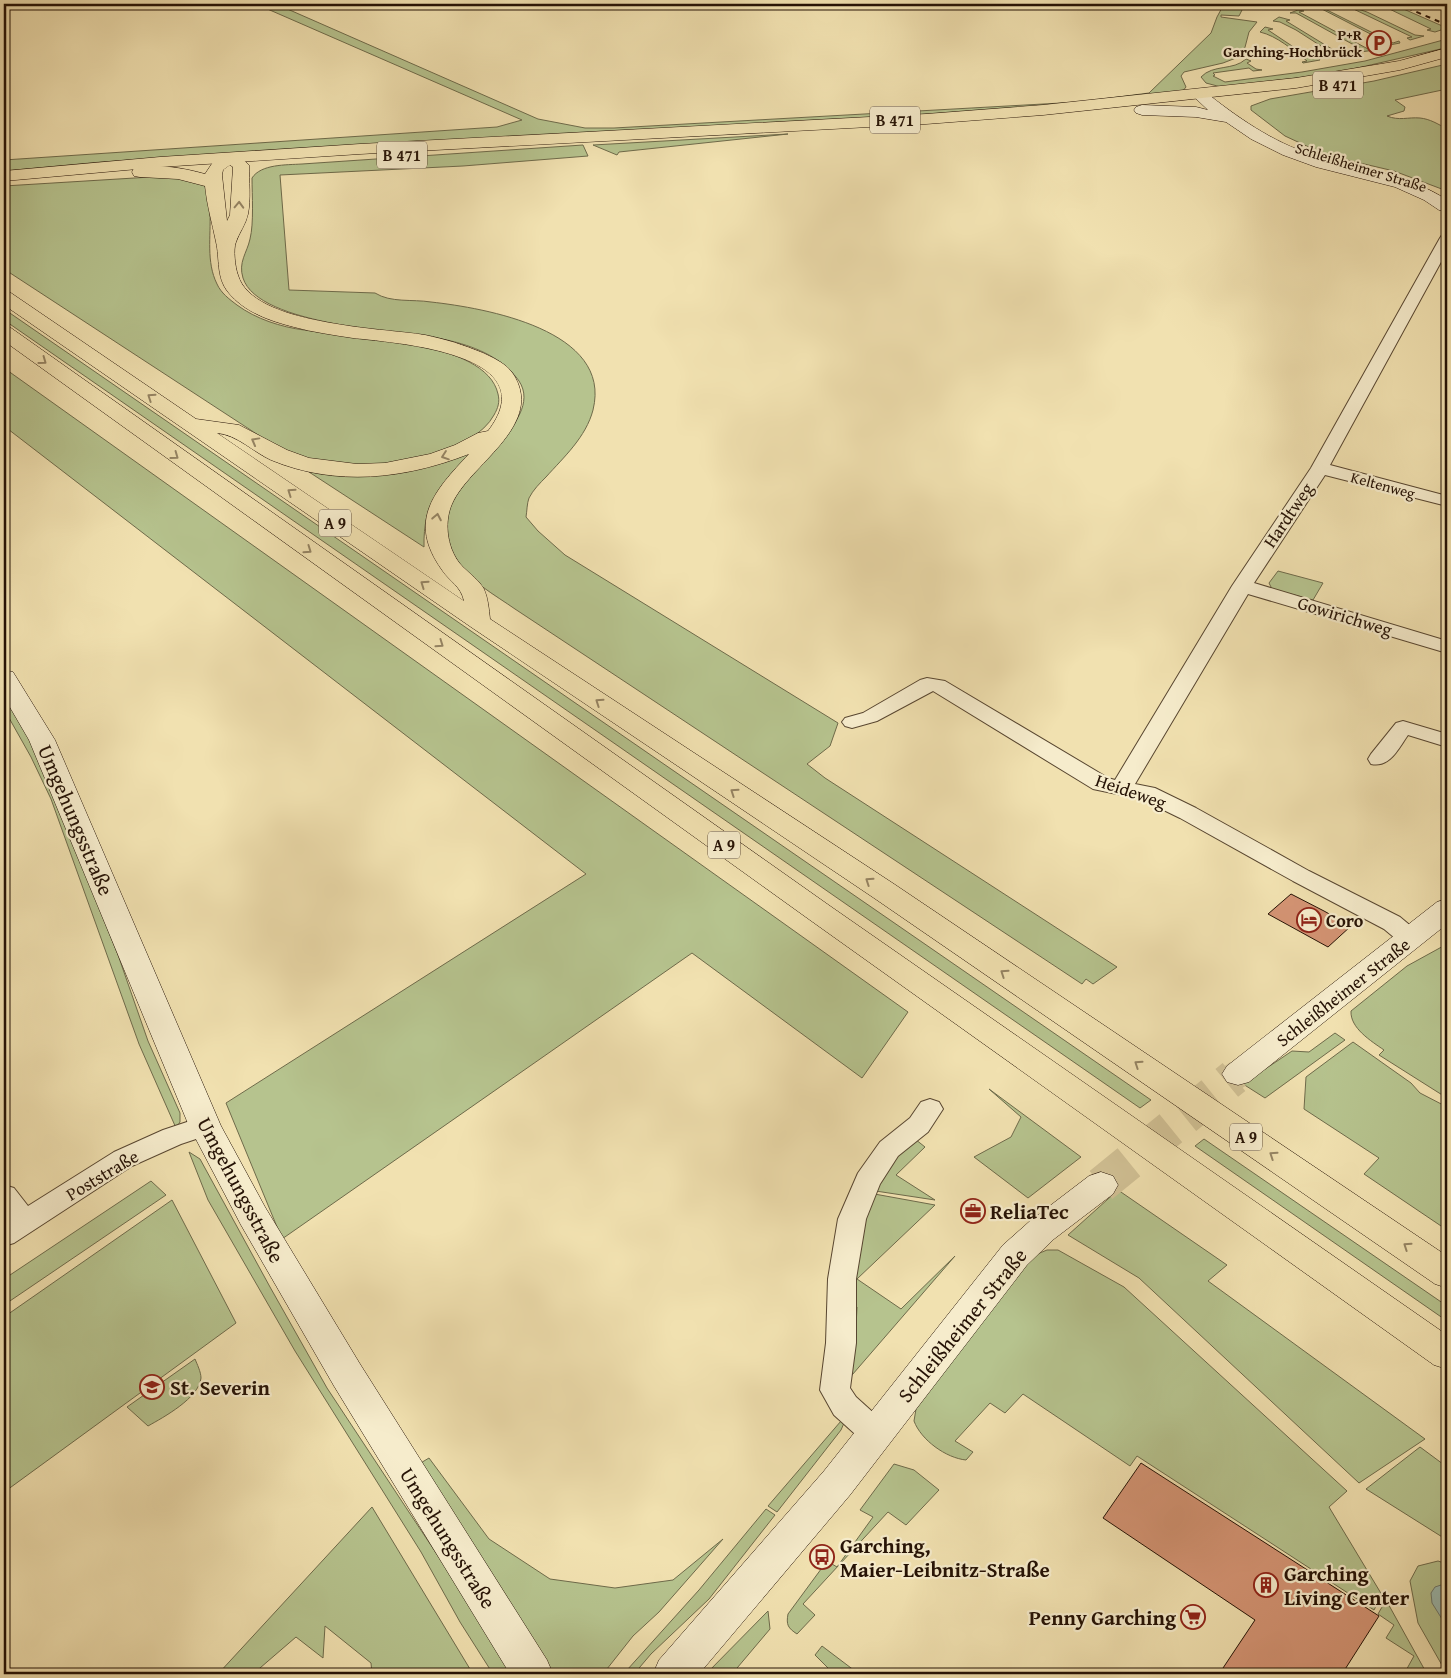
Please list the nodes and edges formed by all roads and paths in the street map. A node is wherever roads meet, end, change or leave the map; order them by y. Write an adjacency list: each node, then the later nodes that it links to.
1 (1447, 52): 3 (main road, B 471)
2 (1447, 62): 3 (main road, B 471)
3 (1213, 98): 4 (main road, B 471); 5 (street, Schleißheimer Straße); 6 (main road, B 471); 12 (street, Schleißheimer Straße)
4 (1142, 110): 5 (street, Schleißheimer Straße); 6 (main road, B 471)
5 (1229, 119): 12 (street, Schleißheimer Straße)
6 (594, 139): 7 (main road, B 471)
7 (230, 163): 8 (main road, B 471); 9 (main road, B 471); 11 (main road); 14 (main road, one-way to 7)
8 (140, 172): 10 (main road, B 471); 11 (main road)
9 (4, 176)
10 (4, 182)
11 (214, 184): 14 (main road)
12 (1447, 207)
13 (1447, 238): 19 (street, Hardtweg)
14 (226, 243): 18 (main road)
15 (4, 297): 17 (main road, A 9, one-way to 15)
16 (4, 332): 38 (main road, A 9, one-way to 38)
17 (192, 424): 18 (main road, one-way to 17); 22 (main road, A 9, one-way to 17)
18 (504, 425): 22 (main road, one-way to 18)
19 (1320, 468): 20 (street, Keltenweg); 21 (street, Hardtweg)
20 (1447, 501)
21 (1242, 586): 23 (street, Gowirichweg); 28 (street, Hardtweg)
22 (479, 622): 37 (main road, A 9, one-way to 22)
23 (1447, 647)
24 (4, 677): 33 (street, Umgehungsstraße)
25 (852, 722): 28 (street, Heideweg)
26 (1447, 741): 27 (street)
27 (1379, 759)
28 (1122, 788): 30 (street, Heideweg)
29 (1447, 909): 30 (street, Schleißheimer Straße)
30 (1410, 938): 31 (street, Schleißheimer Straße)
31 (1238, 1074)
32 (930, 1109): 39 (street)
33 (205, 1126): 36 (street, Poststraße); 40 (street, Umgehungsstraße)
34 (1102, 1185): 39 (street, Schleißheimer Straße)
35 (4, 1195): 36 (street)
36 (14, 1229)
37 (1447, 1274)
38 (1447, 1354)
39 (876, 1434): 41 (street, Schleißheimer Straße)
40 (533, 1674)
41 (673, 1674)

